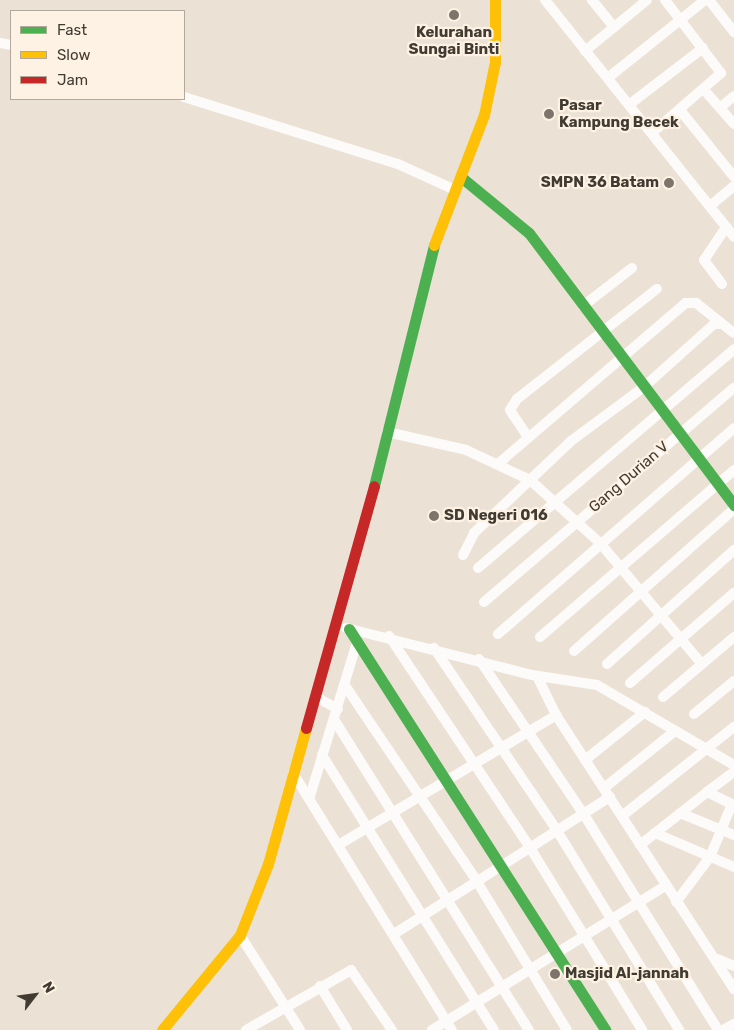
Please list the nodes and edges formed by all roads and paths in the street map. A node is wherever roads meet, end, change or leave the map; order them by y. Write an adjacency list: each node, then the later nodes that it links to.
1 (495, 0): 22 (street)
2 (545, 0): 12 (street)
3 (592, 0): 9 (street)
4 (665, 0): 8 (street)
5 (705, 0): 8 (street)
6 (709, 0): 10 (street)
7 (642, 2): 9 (street)
8 (679, 20): 11 (street); 13 (street)
9 (614, 27): 12 (street)
10 (734, 32)
11 (703, 48): 14 (street); 17 (street)
12 (585, 51): 13 (street)
13 (608, 77): 17 (street)
14 (705, 91): 18 (street); 19 (street)
15 (734, 96): 18 (street)
16 (185, 97): 25 (street)
17 (630, 104): 21 (street)
18 (721, 107): 20 (street)
19 (680, 110): 21 (street); 23 (street)
20 (734, 124)
21 (653, 132): 26 (street)
22 (461, 177): 25 (street); 32 (street)
23 (734, 177)
24 (734, 186): 26 (street)
25 (455, 190): 42 (street)
26 (710, 206): 27 (street)
27 (726, 227): 28 (street); 30 (street)
28 (734, 237)
29 (632, 268): 32 (street)
30 (722, 284)
31 (657, 289): 34 (street)
32 (582, 306): 34 (street)
33 (722, 324): 35 (street); 37 (street); 38 (street)
34 (603, 333): 37 (street); 44 (street)
35 (734, 333)
36 (734, 349): 40 (street)
37 (626, 359): 38 (street); 44 (street)
38 (645, 386): 40 (street); 48 (street)
39 (734, 388): 43 (street, Gang Durian V)
40 (662, 410): 43 (street); 50 (street)
41 (734, 428): 45 (street)
42 (387, 432): 46 (street); 63 (street)
43 (681, 432): 45 (street); 53 (street, Gang Durian V)
44 (528, 437): 46 (street)
45 (698, 458): 49 (street); 54 (street)
46 (499, 463): 48 (street)
47 (734, 470): 49 (street)
48 (530, 480): 50 (street); 56 (street)
49 (718, 485): 51 (street); 58 (street)
50 (555, 500): 53 (street); 57 (street)
51 (734, 505)
52 (734, 509): 59 (street)
53 (578, 521): 54 (street); 61 (street, Gang Durian V)
54 (600, 543): 58 (street); 65 (street)
55 (734, 550): 62 (street)
56 (464, 555)
57 (478, 568)
58 (620, 569): 59 (street); 67 (street)
59 (642, 591): 62 (street); 72 (street)
60 (734, 593): 69 (street)
61 (484, 602)
62 (661, 617): 69 (street); 74 (street)
63 (336, 625): 64 (street); 80 (street)
64 (349, 629): 66 (street); 70 (street)
65 (498, 634)
66 (389, 636): 71 (street); 94 (street)
67 (540, 637)
68 (734, 637): 75 (street)
69 (680, 640): 75 (street); 78 (street)
70 (356, 646): 79 (street); 98 (street)
71 (434, 648): 73 (street); 90 (street)
72 (574, 650)
73 (479, 659): 76 (street); 89 (street)
74 (607, 664)
75 (702, 664): 81 (street)
76 (537, 676): 83 (street); 85 (street)
77 (734, 681): 84 (street)
78 (630, 683)
79 (346, 687): 82 (street); 101 (street)
80 (316, 696): 82 (street); 97 (street)
81 (663, 697)
82 (338, 709): 86 (street)
83 (645, 712): 88 (street); 93 (street)
84 (694, 714)
85 (556, 715): 89 (street); 93 (street)
86 (334, 721): 92 (street); 104 (street)
87 (734, 727): 91 (street)
88 (675, 731): 91 (street); 99 (street)
89 (526, 732): 90 (street); 105 (street)
90 (499, 748): 94 (street); 109 (street)
91 (707, 751): 95 (street); 107 (street)
92 (322, 756): 102 (street); 108 (street)
93 (585, 760): 99 (street)
94 (474, 763): 98 (street); 115 (street)
95 (734, 765)
96 (734, 772): 100 (street)
97 (293, 773): 102 (street); 127 (street)
98 (446, 780): 101 (street); 117 (street)
99 (607, 792): 105 (street); 107 (street)
100 (707, 792): 103 (street); 106 (street)
101 (420, 795): 104 (street); 119 (street)
102 (310, 796): 113 (street)
103 (733, 804): 110 (street)
104 (394, 810): 108 (street); 121 (street)
105 (583, 813): 109 (street); 123 (street)
106 (680, 813): 110 (street); 111 (street)
107 (622, 816): 114 (street)
108 (369, 827): 113 (street); 124 (street)
109 (556, 829): 115 (street); 125 (street)
110 (721, 829): 112 (street); 116 (street)
111 (655, 833): 114 (street); 116 (street)
112 (734, 834)
113 (340, 844): 126 (street)
114 (640, 845): 120 (street)
115 (529, 846): 117 (street); 128 (street)
116 (710, 857): 118 (street); 122 (street)
117 (502, 864): 119 (street); 129 (street)
118 (734, 867)
119 (476, 880): 121 (street); 132 (street)
120 (665, 886): 122 (street); 123 (street)
121 (449, 897): 124 (street); 134 (street)
122 (676, 902): 130 (street)
123 (638, 903): 125 (street); 153 (street)
124 (424, 914): 126 (street); 136 (street)
125 (613, 920): 128 (street); 152 (street)
126 (394, 934): 139 (street)
127 (240, 935): 137 (street); 141 (street)
128 (586, 937): 129 (street); 151 (street)
129 (559, 954): 132 (street); 150 (street)
130 (716, 958): 131 (street); 135 (street)
131 (734, 966)
132 (532, 970): 134 (street); 149 (street)
133 (320, 986): 137 (street); 144 (street); 145 (street)
134 (503, 988): 136 (street); 148 (street)
135 (734, 989)
136 (477, 1003): 139 (street); 147 (street)
137 (286, 1006): 140 (street); 143 (street)
138 (734, 1024): 154 (street)
139 (449, 1026): 146 (street)
140 (257, 1027): 142 (street)
141 (162, 1030)
142 (246, 1030)
143 (300, 1030)
144 (347, 1030)
145 (392, 1030)
146 (432, 1030)
147 (494, 1030)
148 (529, 1030)
149 (567, 1030)
150 (605, 1030)
151 (642, 1030)
152 (679, 1030)
153 (718, 1030)
154 (723, 1030)

